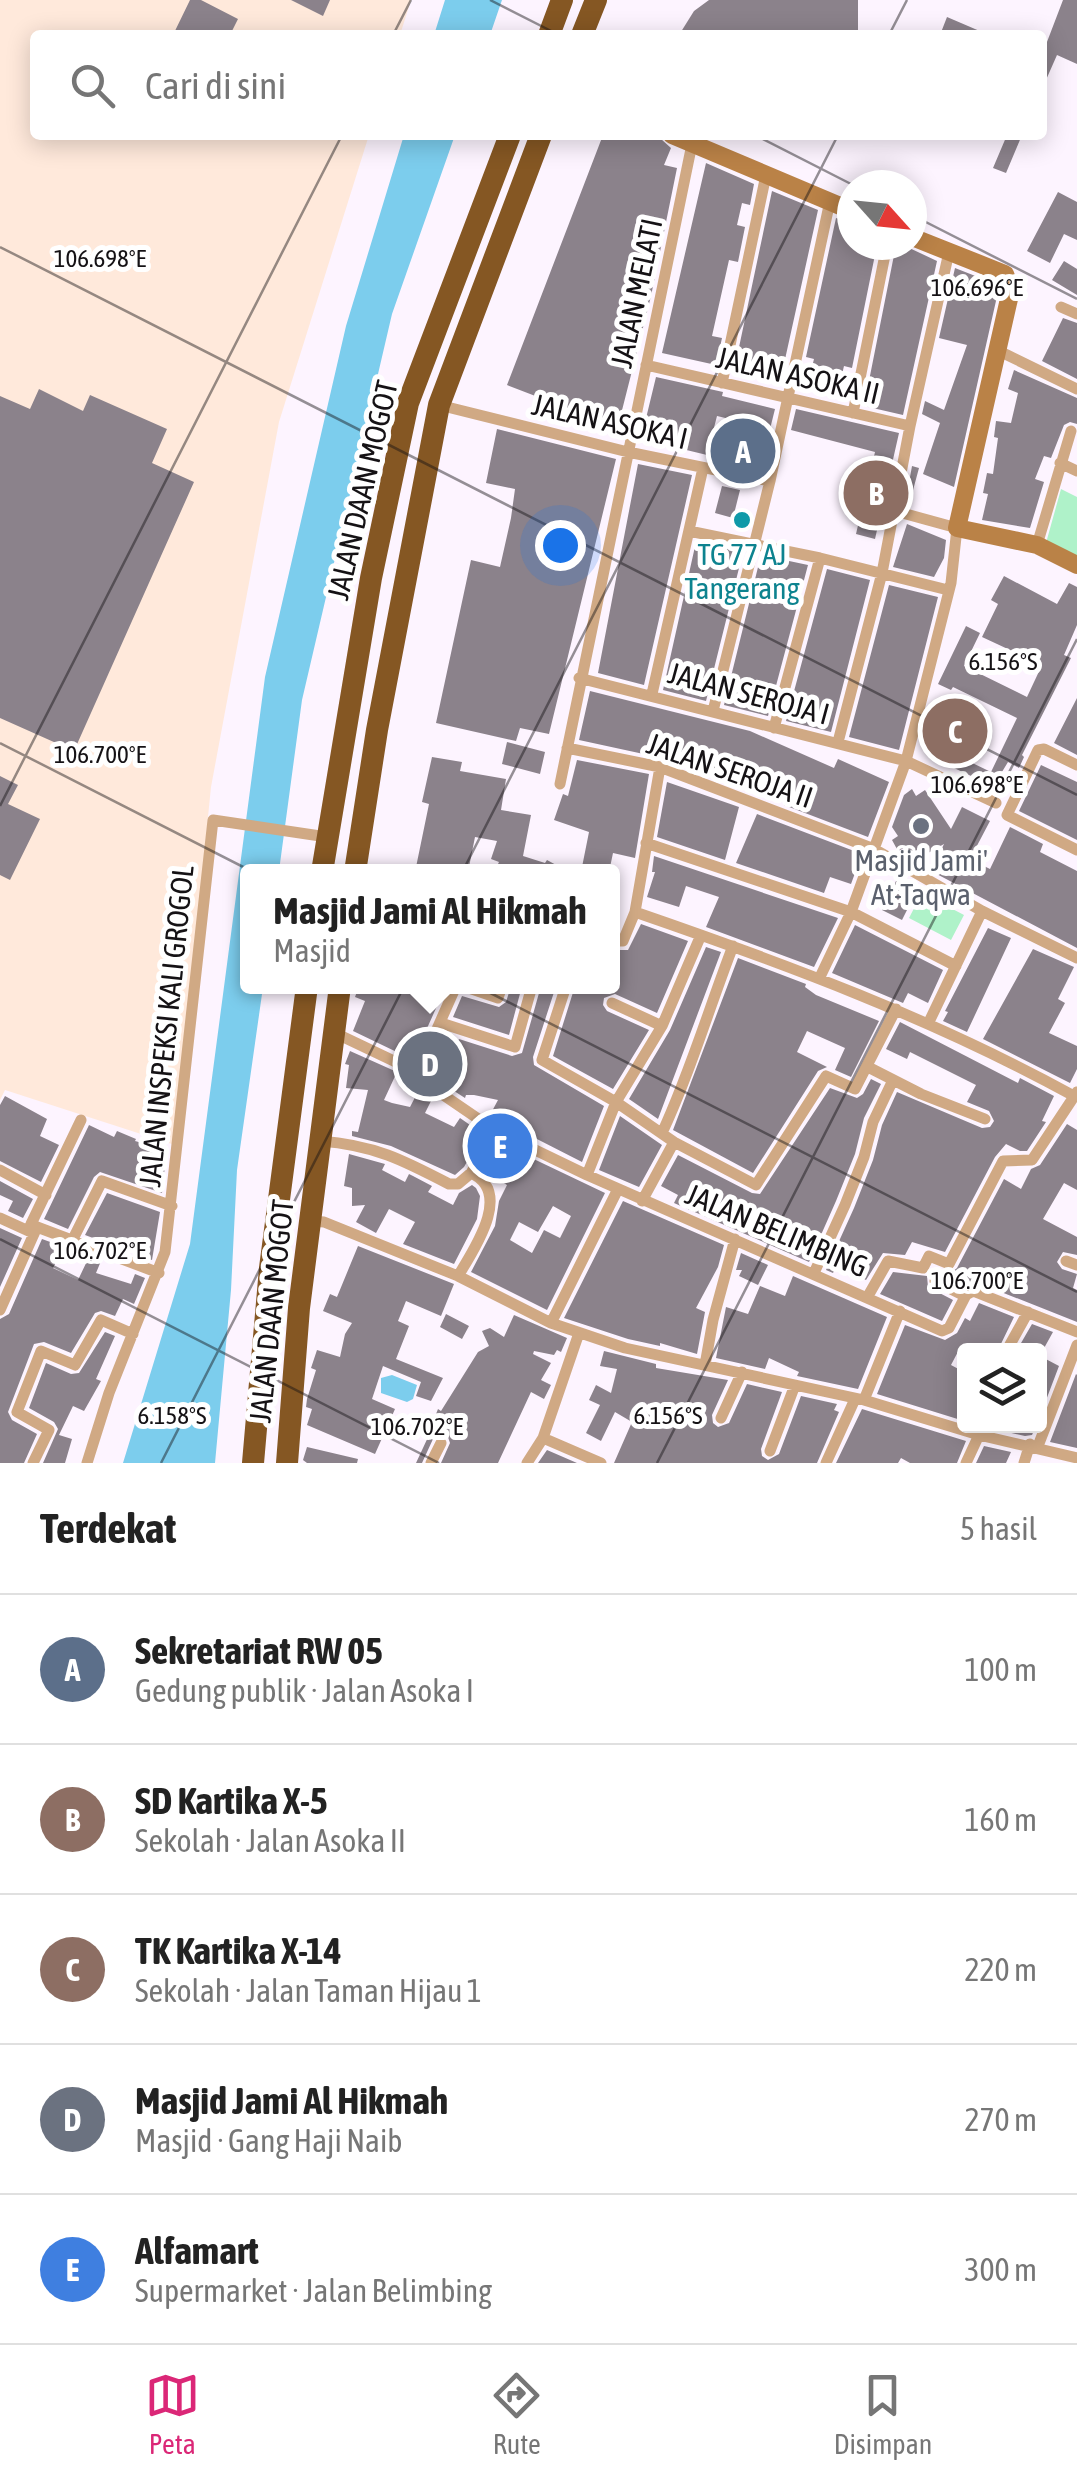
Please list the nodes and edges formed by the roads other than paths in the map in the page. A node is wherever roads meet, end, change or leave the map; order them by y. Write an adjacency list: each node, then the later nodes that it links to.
1 (562, 0): 3 (highway)
2 (596, 0): 4 (highway)
3 (551, 30)
4 (584, 30)
5 (508, 140): 51 (highway, JALAN DAAN MOGOT)
6 (539, 140): 22 (highway, JALAN DAAN MOGOT)
7 (683, 140): 8 (street)
8 (692, 144): 9 (street); 18 (street, JALAN MELATI)
9 (766, 175): 10 (street); 19 (street)
10 (830, 202): 11 (street); 21 (street)
11 (837, 205)
12 (927, 242): 13 (street)
13 (950, 252): 17 (street); 24 (street)
14 (884, 260): 23 (street)
15 (1062, 307): 16 (street)
16 (1077, 314)
17 (999, 351): 20 (street); 32 (street)
18 (646, 365): 19 (street, JALAN ASOKA II); 26 (street, JALAN MELATI)
19 (722, 383): 21 (street, JALAN ASOKA II)
20 (1077, 388)
21 (789, 400): 23 (street, JALAN ASOKA II); 30 (street)
22 (439, 406): 26 (street, JALAN ASOKA I); 56 (highway, JALAN DAAN MOGOT)
23 (853, 413): 24 (street, JALAN ASOKA II)
24 (910, 426): 38 (street, JALAN ASOKA II)
25 (1071, 431): 27 (street)
26 (628, 452): 28 (street, JALAN ASOKA I); 40 (street, JALAN MELATI)
27 (1060, 462): 29 (street); 35 (street)
28 (703, 468): 30 (street, JALAN ASOKA I); 33 (street)
29 (1077, 472)
30 (770, 481): 34 (street)
31 (906, 514): 32 (street)
32 (957, 528): 35 (street); 39 (street)
33 (689, 531): 34 (street); 41 (street)
34 (755, 545): 36 (street); 42 (street)
35 (1037, 545): 37 (street)
36 (820, 558): 38 (street); 43 (street)
37 (1077, 564)
38 (882, 573): 39 (street); 44 (street, JALAN ASOKA II)
39 (948, 590): 46 (street)
40 (580, 678): 41 (street, JALAN SEROJA I); 45 (street, JALAN MELATI)
41 (652, 694): 42 (street, JALAN SEROJA I)
42 (713, 711): 43 (street, JALAN SEROJA I)
43 (774, 728): 44 (street, JALAN SEROJA I)
44 (838, 742): 46 (street, JALAN SEROJA I)
45 (567, 748): 48 (street, JALAN SEROJA II); 49 (street, JALAN MELATI)
46 (906, 760): 50 (street, JALAN SEROJA I); 53 (street)
47 (1077, 765): 54 (street)
48 (660, 768): 52 (street); 53 (street, JALAN SEROJA II)
49 (560, 784)
50 (996, 803)
51 (322, 836): 55 (highway, JALAN DAAN MOGOT); 94 (street, JALAN INSPEKSI KALI GROGOL)
52 (646, 843): 58 (street); 59 (street)
53 (874, 848): 57 (street, JALAN SEROJA II); 59 (street)
54 (1077, 850)
55 (322, 864)
56 (356, 864)
57 (982, 911): 63 (street, JALAN SEROJA II); 64 (street)
58 (635, 912): 60 (street); 61 (street)
59 (851, 912): 64 (street); 65 (street)
60 (701, 935): 62 (street); 75 (street)
61 (620, 940)
62 (733, 946): 65 (street); 85 (street)
63 (1077, 958)
64 (956, 966): 74 (street)
65 (820, 977): 72 (street)
66 (306, 994): 100 (highway, JALAN DAAN MOGOT)
67 (339, 994): 76 (highway, JALAN DAAN MOGOT)
68 (456, 994): 73 (street)
69 (530, 994): 73 (street)
70 (563, 994): 81 (street)
71 (612, 1003): 75 (street)
72 (896, 1009): 74 (street); 78 (street)
73 (441, 1023): 84 (street, JALAN BELIMBING)
74 (928, 1024): 80 (street)
75 (662, 1026): 81 (street)
76 (335, 1033): 77 (street); 86 (highway, JALAN DAAN MOGOT)
77 (398, 1062)
78 (868, 1067): 79 (street); 87 (street)
79 (893, 1080): 82 (street); 102 (street)
80 (1075, 1094): 106 (street)
81 (616, 1102): 85 (street); 90 (street)
82 (985, 1119)
83 (81, 1120): 92 (street)
84 (496, 1132): 89 (street); 90 (street, JALAN BELIMBING)
85 (662, 1133): 87 (street)
86 (320, 1141): 89 (street); 96 (highway, JALAN DAAN MOGOT)
87 (674, 1142): 93 (street)
88 (0, 1170): 92 (street)
89 (472, 1173): 104 (street)
90 (587, 1176): 91 (street, JALAN BELIMBING)
91 (618, 1188): 93 (street, JALAN BELIMBING); 113 (street)
92 (46, 1196): 97 (street)
93 (642, 1201): 98 (street, JALAN BELIMBING)
94 (172, 1206): 99 (street); 103 (street, JALAN INSPEKSI KALI GROGOL)
95 (0, 1218): 97 (street)
96 (309, 1221): 101 (highway, JALAN DAAN MOGOT); 104 (street)
97 (35, 1230): 99 (street); 110 (street)
98 (736, 1240): 102 (street, JALAN BELIMBING); 119 (street)
99 (72, 1241): 103 (street)
100 (270, 1268): 101 (highway); 108 (highway, JALAN DAAN MOGOT)
101 (303, 1271): 109 (highway, JALAN DAAN MOGOT)
102 (814, 1273): 106 (street, JALAN BELIMBING)
103 (159, 1274): 116 (street, JALAN INSPEKSI KALI GROGOL)
104 (458, 1276): 113 (street)
105 (935, 1281): 107 (street)
106 (868, 1296): 111 (street, JALAN BELIMBING)
107 (965, 1296): 111 (street, JALAN BELIMBING); 112 (street)
108 (266, 1308): 109 (highway); 134 (highway, JALAN DAAN MOGOT)
109 (299, 1308): 135 (highway, JALAN DAAN MOGOT)
110 (0, 1310)
111 (900, 1311): 122 (street)
112 (1028, 1312): 114 (street); 117 (street)
113 (551, 1322): 115 (street)
114 (1077, 1332)
115 (580, 1333): 119 (street); 127 (street)
116 (133, 1334): 132 (street); 133 (street, JALAN INSPEKSI KALI GROGOL)
117 (1011, 1343)
118 (1077, 1345): 129 (street)
119 (705, 1365): 120 (street)
120 (742, 1372): 121 (street); 123 (street)
121 (795, 1385): 122 (street); 130 (street)
122 (859, 1400): 124 (street); 139 (street)
123 (721, 1418)
124 (957, 1426)
125 (977, 1433): 140 (street)
126 (986, 1433): 129 (street)
127 (543, 1438): 137 (street); 138 (street)
128 (440, 1443): 136 (street)
129 (1034, 1445): 131 (street); 141 (street)
130 (770, 1451)
131 (1077, 1458)
132 (33, 1463)
133 (87, 1463)
134 (253, 1463)
135 (287, 1463)
136 (431, 1463)
137 (526, 1463)
138 (601, 1463)
139 (826, 1463)
140 (966, 1463)
141 (1024, 1463)

